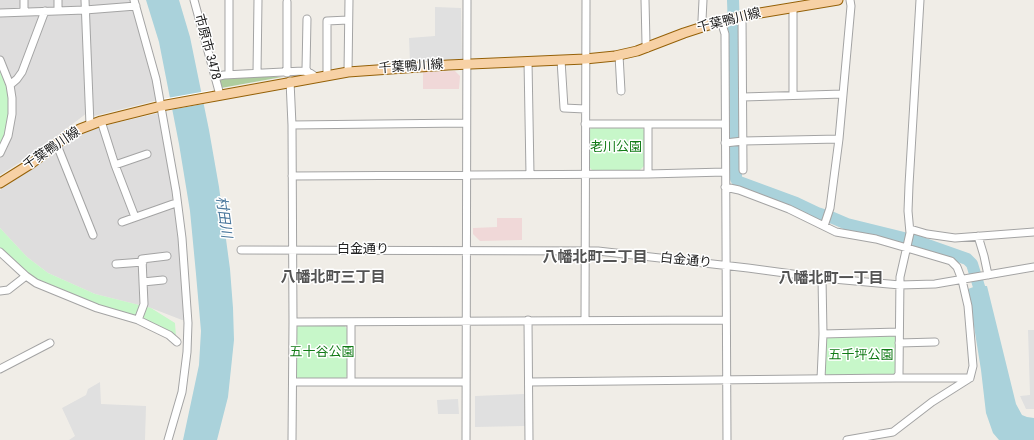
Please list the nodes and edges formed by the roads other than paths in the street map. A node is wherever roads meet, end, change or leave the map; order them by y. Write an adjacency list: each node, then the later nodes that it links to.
1 (24, 0): 22 (street)
2 (58, 0): 18 (street)
3 (85, 0): 19 (street)
4 (194, 0): 40 (street, 市原市 3478)
5 (229, 0): 37 (street)
6 (258, 0): 36 (street)
7 (348, 0): 25 (street)
8 (466, 0): 34 (street)
9 (586, 0): 30 (street)
10 (645, 0): 28 (street)
11 (703, 0): 27 (street)
12 (838, 0): 17 (main road, 千葉鴨川線)
13 (850, 0): 44 (street)
14 (920, 0): 77 (street)
15 (287, 2): 41 (street)
16 (135, 3): 19 (street); 48 (street)
17 (794, 8): 23 (main road, 千葉鴨川線); 46 (street)
18 (58, 10): 19 (street); 20 (street)
19 (85, 10): 55 (street)
20 (45, 11): 22 (street); 42 (street)
21 (0, 12): 22 (street)
22 (24, 12)
23 (737, 17): 26 (main road, 千葉鴨川線); 47 (street)
24 (307, 19): 38 (street)
25 (348, 20): 35 (street); 39 (street)
26 (721, 21): 27 (main road, 千葉鴨川線); 54 (street)
27 (704, 26): 28 (main road, 千葉鴨川線)
28 (647, 48): 29 (main road, 千葉鴨川線)
29 (619, 55): 30 (main road, 千葉鴨川線); 43 (street)
30 (585, 59): 32 (main road, 千葉鴨川線); 49 (street)
31 (0, 60): 42 (street)
32 (561, 60): 33 (main road, 千葉鴨川線); 49 (street)
33 (528, 61): 34 (main road, 千葉鴨川線); 67 (street)
34 (467, 64): 35 (main road, 千葉鴨川線); 51 (street)
35 (348, 72): 39 (main road, 千葉鴨川線)
36 (257, 73): 37 (street); 41 (street)
37 (229, 74): 40 (street)
38 (312, 75): 39 (main road, 千葉鴨川線); 41 (main road, 千葉鴨川線)
39 (326, 75)
40 (215, 77): 45 (street, 市原市 3478)
41 (289, 77): 45 (main road, 千葉鴨川線); 56 (street)
42 (10, 85): 61 (street)
43 (621, 91)
44 (843, 94): 46 (street); 57 (street)
45 (216, 95): 48 (main road, 千葉鴨川線)
46 (793, 96): 47 (street)
47 (743, 97): 58 (street)
48 (162, 106): 50 (main road, 千葉鴨川線); 122 (street)
49 (585, 109): 52 (street)
50 (101, 121): 55 (main road, 千葉鴨川線); 63 (street)
51 (466, 123): 56 (street); 66 (street)
52 (585, 124): 53 (street); 68 (street)
53 (648, 124): 54 (street); 69 (street)
54 (724, 124): 59 (street)
55 (90, 125): 60 (main road, 千葉鴨川線)
56 (292, 125): 70 (street)
57 (839, 139): 58 (street); 76 (street)
58 (743, 141): 59 (street); 64 (street)
59 (725, 143): 65 (street)
60 (57, 145): 71 (main road, 千葉鴨川線); 79 (street)
61 (0, 153)
62 (147, 154): 63 (street)
63 (115, 165): 74 (street)
64 (743, 170)
65 (725, 172): 69 (street); 72 (street)
66 (466, 174): 67 (street); 70 (street); 84 (street)
67 (530, 174): 68 (street)
68 (585, 174): 69 (street); 85 (street)
69 (648, 174)
70 (292, 176): 83 (street)
71 (0, 183)
72 (725, 187): 76 (street); 90 (street)
73 (173, 204): 74 (street)
74 (136, 217): 75 (street)
75 (122, 222)
76 (824, 226): 81 (street)
77 (910, 231): 80 (street); 81 (street)
78 (1034, 232): 80 (street)
79 (93, 235)
80 (978, 236): 93 (street)
81 (907, 246): 96 (street); 98 (street)
82 (241, 250): 83 (street, 白金通り)
83 (293, 250): 84 (street, 白金通り); 105 (street)
84 (467, 250): 85 (street, 白金通り); 104 (street)
85 (585, 251): 90 (street, 白金通り); 102 (street)
86 (1, 255): 92 (street)
87 (167, 256): 88 (street)
88 (142, 262): 89 (street); 97 (street)
89 (116, 264)
90 (725, 266): 94 (street, 白金通り); 103 (street)
91 (1034, 267): 93 (street)
92 (26, 276): 99 (street); 100 (street)
93 (988, 276): 96 (street, 白金通り)
94 (822, 278): 98 (street, 白金通り); 108 (street)
95 (163, 280): 97 (street)
96 (962, 280): 98 (street, 白金通り); 115 (street)
97 (143, 282): 100 (street)
98 (900, 285): 107 (street)
99 (0, 291)
100 (138, 320): 109 (street)
101 (528, 320): 102 (street); 104 (street); 121 (street)
102 (585, 320): 103 (street)
103 (726, 320): 117 (street)
104 (467, 321): 106 (street); 120 (street)
105 (293, 322): 106 (street); 118 (street)
106 (351, 322): 119 (street)
107 (899, 332): 108 (street); 112 (street)
108 (823, 334): 116 (street)
109 (177, 342)
110 (935, 342): 112 (street)
111 (50, 343): 113 (street)
112 (899, 343): 114 (street)
113 (0, 369)
114 (896, 378): 115 (street); 116 (street)
115 (970, 378): 127 (street)
116 (821, 379): 117 (street)
117 (726, 380): 121 (street); 126 (street)
118 (293, 382): 119 (street); 123 (street)
119 (351, 382): 120 (street)
120 (466, 382): 124 (street)
121 (529, 382): 125 (street)
122 (168, 440)
123 (292, 440)
124 (466, 440)
125 (529, 440)
126 (727, 440)
127 (846, 440)

